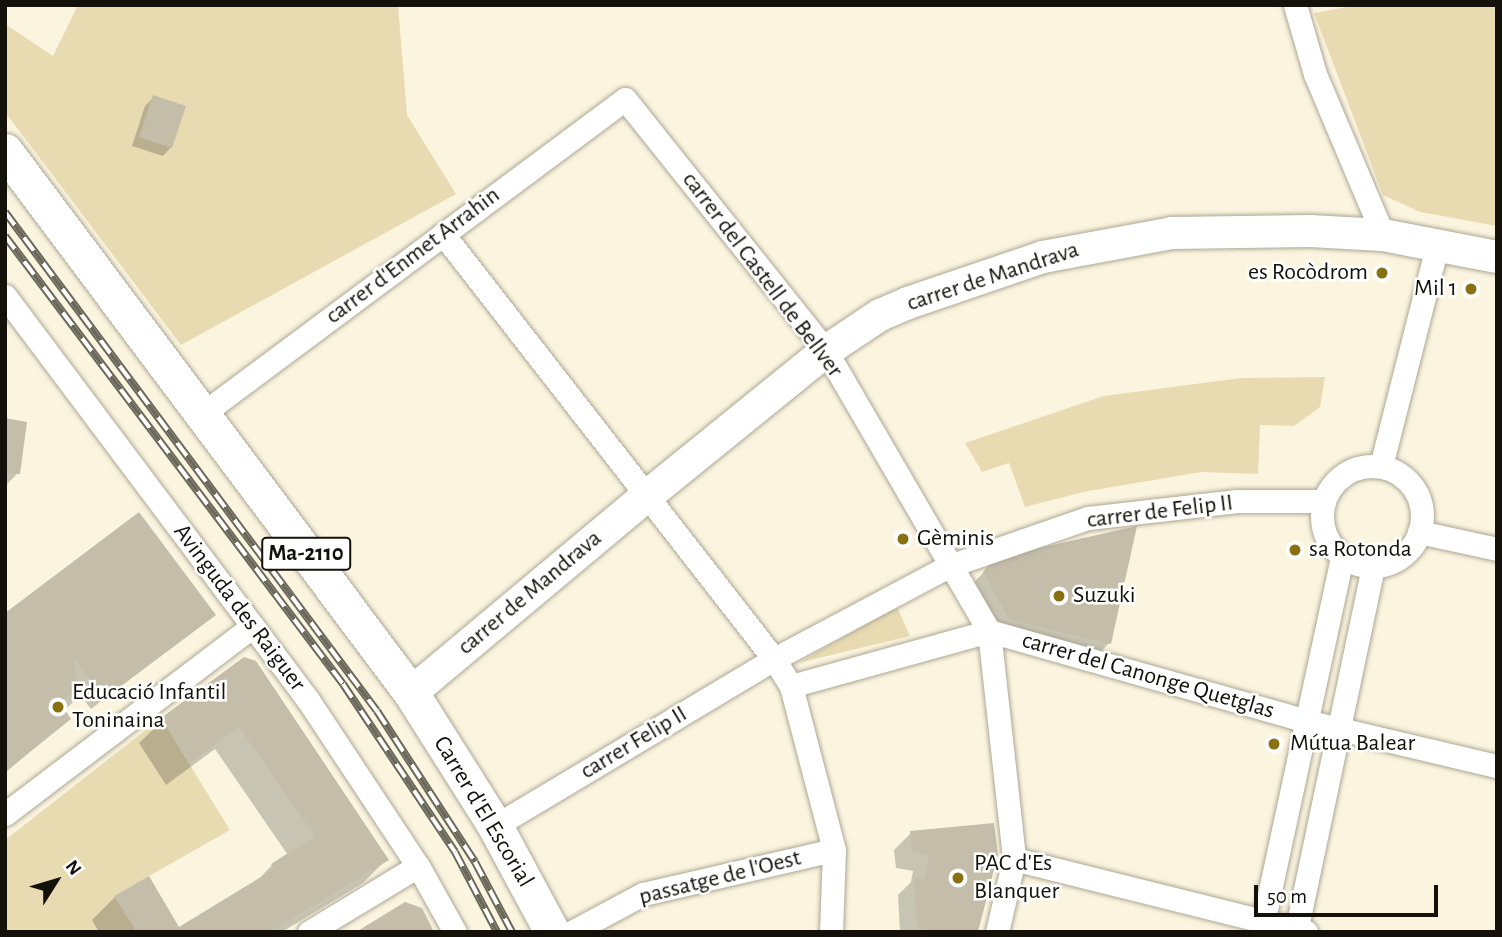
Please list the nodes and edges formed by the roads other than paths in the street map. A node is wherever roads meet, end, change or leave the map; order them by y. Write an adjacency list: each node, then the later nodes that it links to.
1 (1294, 5): 5 (street)
2 (625, 99): 4 (street, carrer d'Enmet Arrahin); 9 (street, carrer del Castell de Bellver)
3 (5, 151): 10 (main road, Ma-2110)
4 (443, 234): 10 (street, carrer d'Enmet Arrahin); 12 (street)
5 (1383, 235): 6 (street, carrer de Mandrava); 9 (street, carrer de Mandrava)
6 (1438, 243): 7 (street, carrer de Mandrava); 11 (street)
7 (1497, 257)
8 (5, 296): 19 (street, Avinguda des Raiguer)
9 (826, 351): 12 (street, carrer de Mandrava); 17 (street, carrer del Castell de Bellver)
10 (202, 414): 23 (main road, Ma-2110)
11 (1381, 467): 13 (street); 14 (street)
12 (646, 495): 21 (street); 23 (street, carrer de Mandrava)
13 (1324, 501): 16 (street); 17 (street, carrer de Felip II)
14 (1419, 532): 15 (street); 18 (street)
15 (1497, 549)
16 (1342, 556): 18 (street); 24 (street)
17 (948, 566): 20 (street, carrer del Castell de Bellver); 21 (street, carrer de Felip II)
18 (1373, 566): 25 (street)
19 (253, 626): 27 (street); 31 (street, Avinguda des Raiguer)
20 (989, 631): 22 (street); 24 (street, carrer del Canonge Quetglas); 30 (street, carrer del Castell de Bellver)
21 (774, 659): 22 (street); 28 (street, carrer Felip II)
22 (791, 686): 29 (street)
23 (411, 694): 28 (main road, Carrer d'El Escorial / Ma-2110)
24 (1307, 721): 25 (street, carrer del Canonge Quetglas); 32 (street)
25 (1339, 729): 26 (street, carrer del Canonge Quetglas); 33 (street)
26 (1497, 766)
27 (5, 814)
28 (495, 826): 36 (main road, Carrer d'El Escorial / Ma-2110)
29 (834, 849): 37 (street, passatge de l'Oest); 38 (street)
30 (1014, 859): 32 (street); 39 (street, carrer del Castell de Bellver)
31 (418, 866): 34 (street); 35 (street, Avinguda des Raiguer)
32 (1262, 927): 33 (street)
33 (1299, 931)
34 (309, 932)
35 (455, 932)
36 (552, 932)
37 (572, 932)
38 (831, 932)
39 (998, 932)

